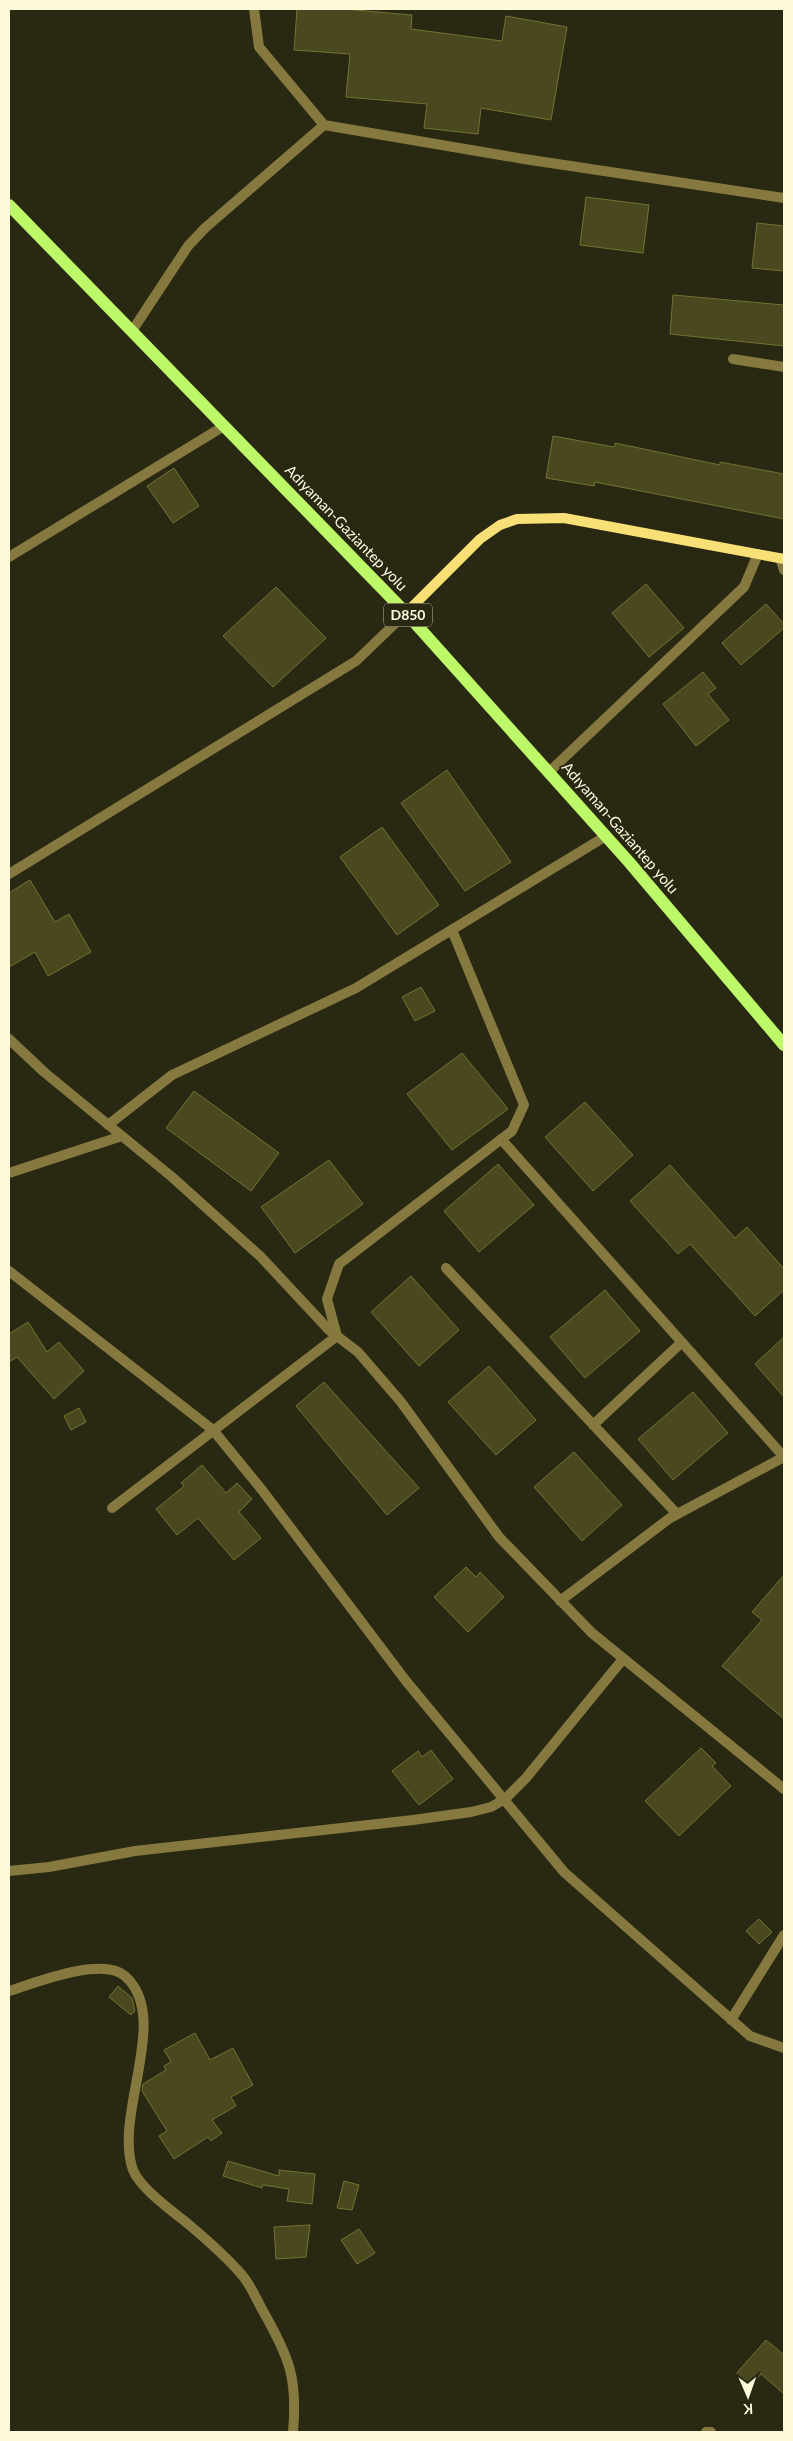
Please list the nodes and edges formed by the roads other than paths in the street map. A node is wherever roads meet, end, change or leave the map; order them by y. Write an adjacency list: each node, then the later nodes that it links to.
1 (254, 9): 2 (street)
2 (324, 125): 3 (street); 5 (street)
3 (784, 198)
4 (9, 205): 5 (main road, Adıyaman-Gaziantep yolu / D850)
5 (132, 331): 8 (main road, Adıyaman-Gaziantep yolu / D850)
6 (733, 359): 7 (street)
7 (784, 367)
8 (224, 426): 10 (street); 13 (main road, Adıyaman-Gaziantep yolu / D850)
9 (758, 554): 11 (street); 13 (street); 14 (street)
10 (9, 557)
11 (782, 559): 12 (street)
12 (784, 570)
13 (406, 613): 14 (main road, Adıyaman-Gaziantep yolu / D850); 16 (street)
14 (549, 772): 15 (main road, Adıyaman-Gaziantep yolu / D850)
15 (606, 836): 17 (street); 19 (main road, Adıyaman-Gaziantep yolu / D850)
16 (9, 874)
17 (452, 930): 20 (street); 22 (street)
18 (9, 1039): 20 (street)
19 (784, 1045)
20 (108, 1125): 21 (street)
21 (122, 1136): 23 (street); 26 (street)
22 (501, 1139): 26 (street); 27 (street)
23 (9, 1173)
24 (446, 1268): 28 (street)
25 (9, 1271): 29 (street)
26 (337, 1336): 29 (street); 33 (street)
27 (682, 1342): 28 (street); 30 (street)
28 (593, 1425): 32 (street)
29 (212, 1430): 31 (street); 36 (street)
30 (784, 1457): 32 (street)
31 (112, 1508)
32 (677, 1514): 33 (street)
33 (560, 1601): 34 (street)
34 (623, 1659): 35 (street); 36 (street)
35 (784, 1789)
36 (505, 1799): 37 (street); 40 (street)
37 (9, 1871)
38 (784, 1935): 40 (street)
39 (9, 1991): 42 (street)
40 (731, 2020): 41 (street)
41 (784, 2048)
42 (293, 2432)
43 (706, 2432): 44 (street)
44 (711, 2432)

